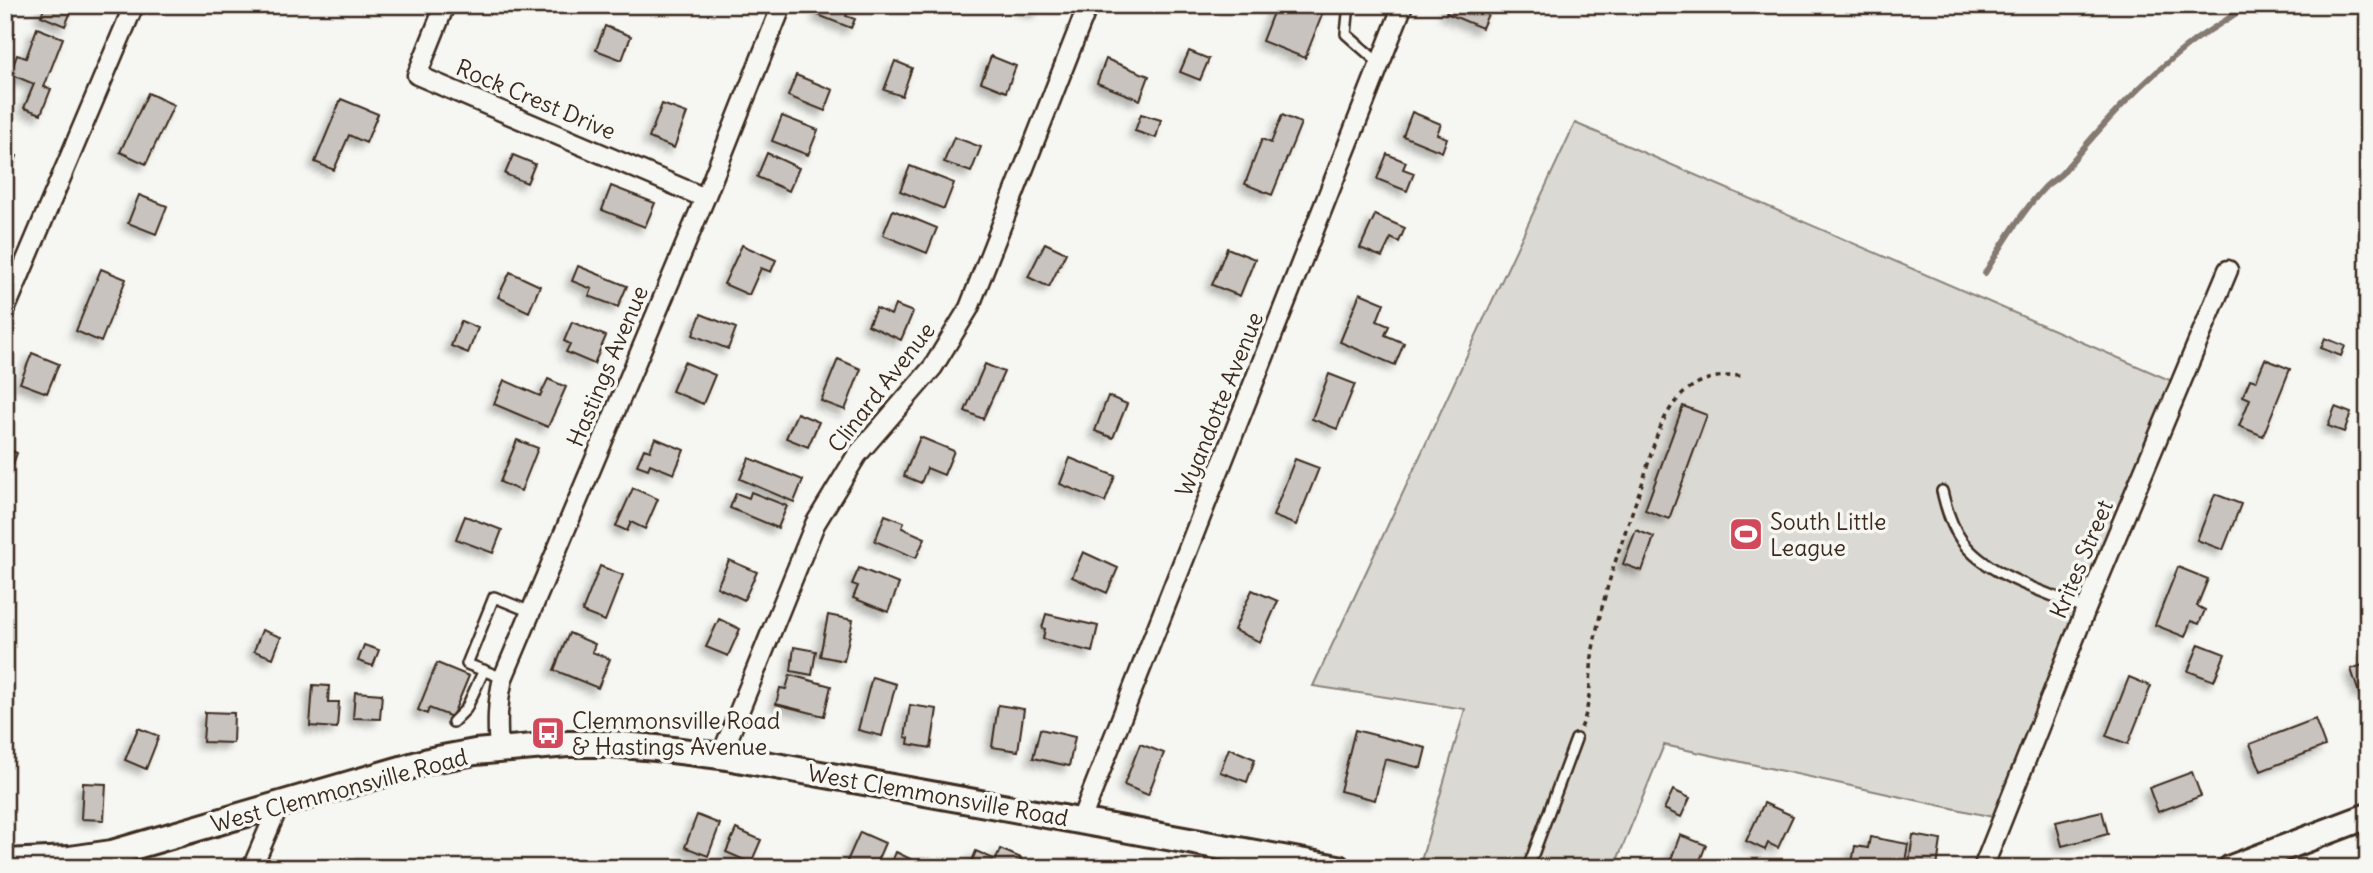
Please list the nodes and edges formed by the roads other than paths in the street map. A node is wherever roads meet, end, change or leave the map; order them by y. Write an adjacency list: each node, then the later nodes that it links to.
1 (134, 5): 10 (street)
2 (444, 5): 8 (street, Rock Crest Drive)
3 (782, 5): 8 (street, Hastings Avenue)
4 (1088, 5): 19 (street, Clinard Avenue)
5 (1351, 5): 7 (lane)
6 (1403, 5): 7 (street, Wyandotte Avenue)
7 (1380, 64): 22 (street, Wyandotte Avenue)
8 (705, 198): 13 (street, Hastings Avenue)
9 (2228, 270): 12 (street, Krites Street)
10 (5, 310)
11 (1942, 491): 12 (lane)
12 (2086, 609): 29 (street, Krites Street)
13 (531, 612): 14 (lane); 15 (street, Hastings Avenue)
14 (484, 670): 15 (lane); 16 (lane)
15 (503, 678): 18 (street, Hastings Avenue)
16 (453, 722)
17 (1576, 739): 28 (lane)
18 (499, 750): 19 (main road, West Clemmonsville Road); 20 (main road, West Clemmonsville Road)
19 (721, 756): 22 (main road, West Clemmonsville Road)
20 (279, 805): 25 (main road, West Clemmonsville Road); 26 (street)
21 (2368, 816): 30 (main road)
22 (1081, 820): 24 (main road, West Clemmonsville Road)
23 (5, 862): 25 (main road, West Clemmonsville Road)
24 (1287, 863): 27 (main road, West Clemmonsville Road)
25 (56, 864)
26 (252, 868)
27 (1338, 868)
28 (1528, 868)
29 (1983, 868)
30 (2231, 868)

